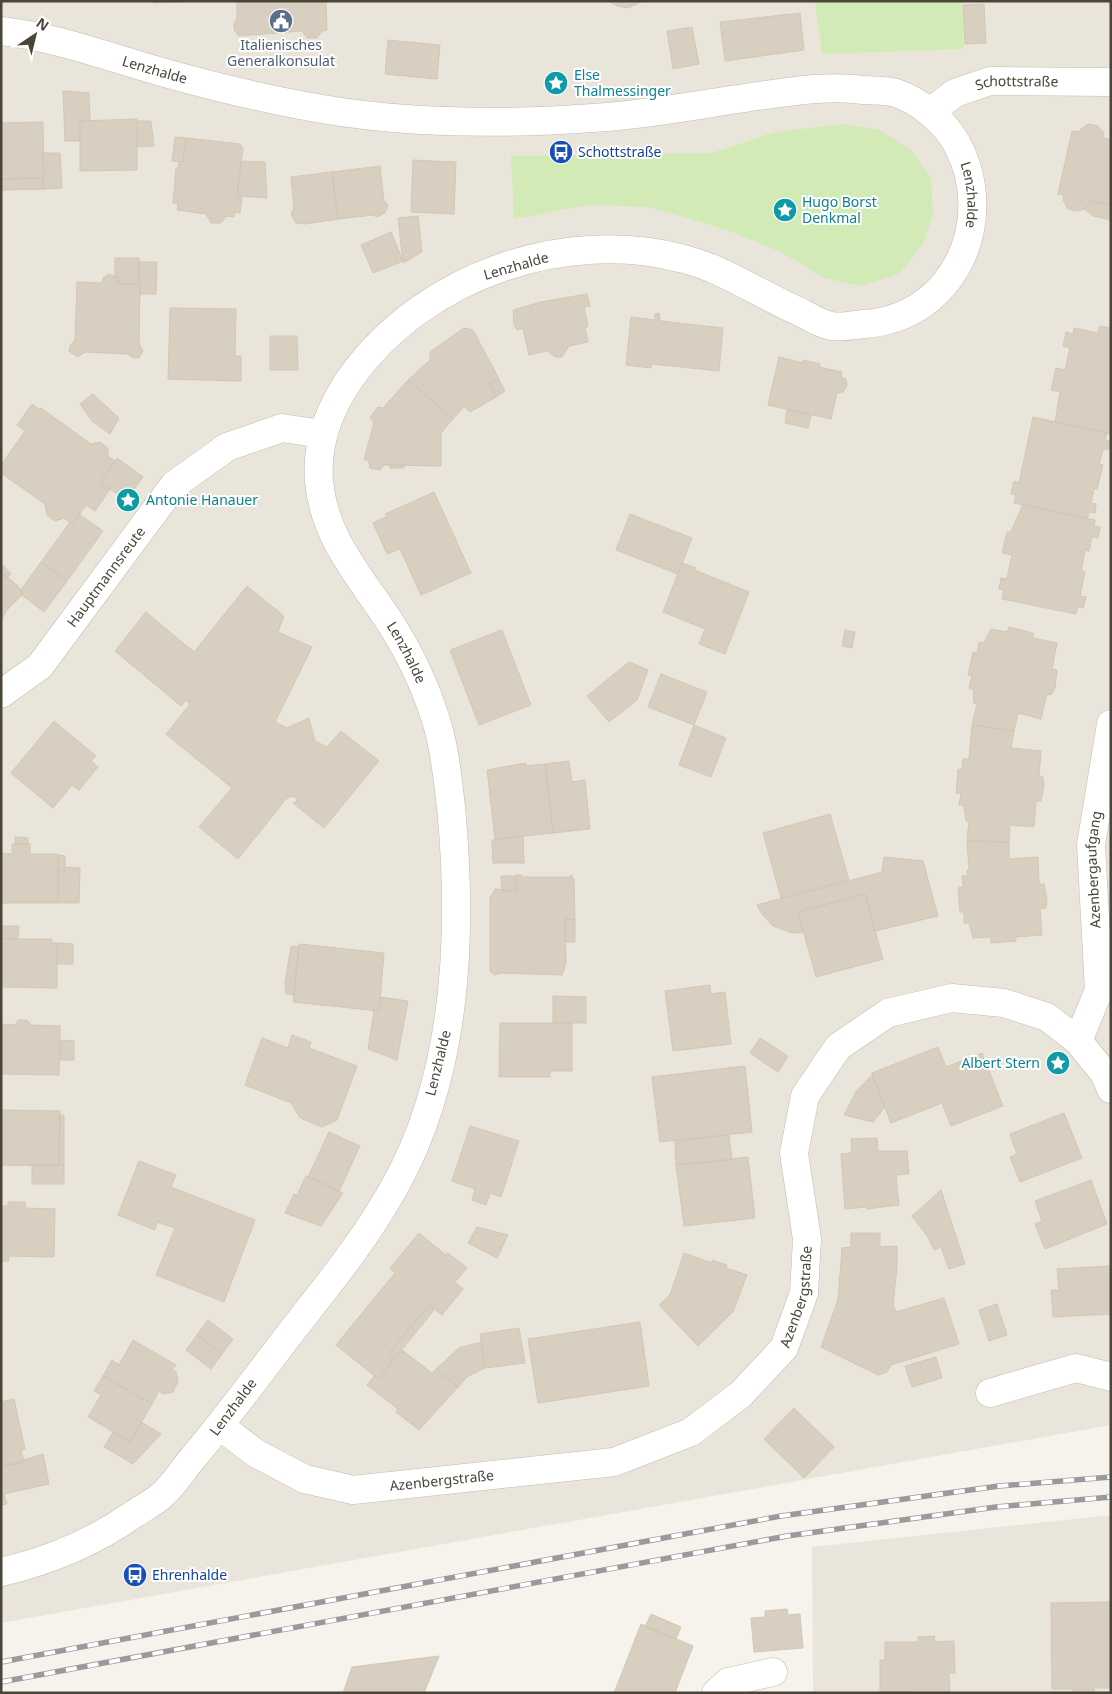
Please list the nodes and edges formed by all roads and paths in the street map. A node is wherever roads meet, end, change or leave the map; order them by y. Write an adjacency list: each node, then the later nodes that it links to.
1 (1, 31): 3 (street, Lenzhalde)
2 (1111, 82): 3 (street, Schottstraße)
3 (930, 112): 4 (street, Lenzhalde)
4 (322, 434): 5 (street, Hauptmannsreute); 11 (street, Lenzhalde)
5 (1, 694)
6 (1111, 724): 7 (street, Azenbergaufgang)
7 (1078, 1041): 8 (street, Azenbergstraße); 11 (street, Azenbergstraße)
8 (1111, 1089)
9 (1111, 1377): 10 (street)
10 (990, 1393)
11 (220, 1426): 12 (street, Lenzhalde)
12 (1, 1572)
13 (773, 1672): 14 (street)
14 (716, 1693)

